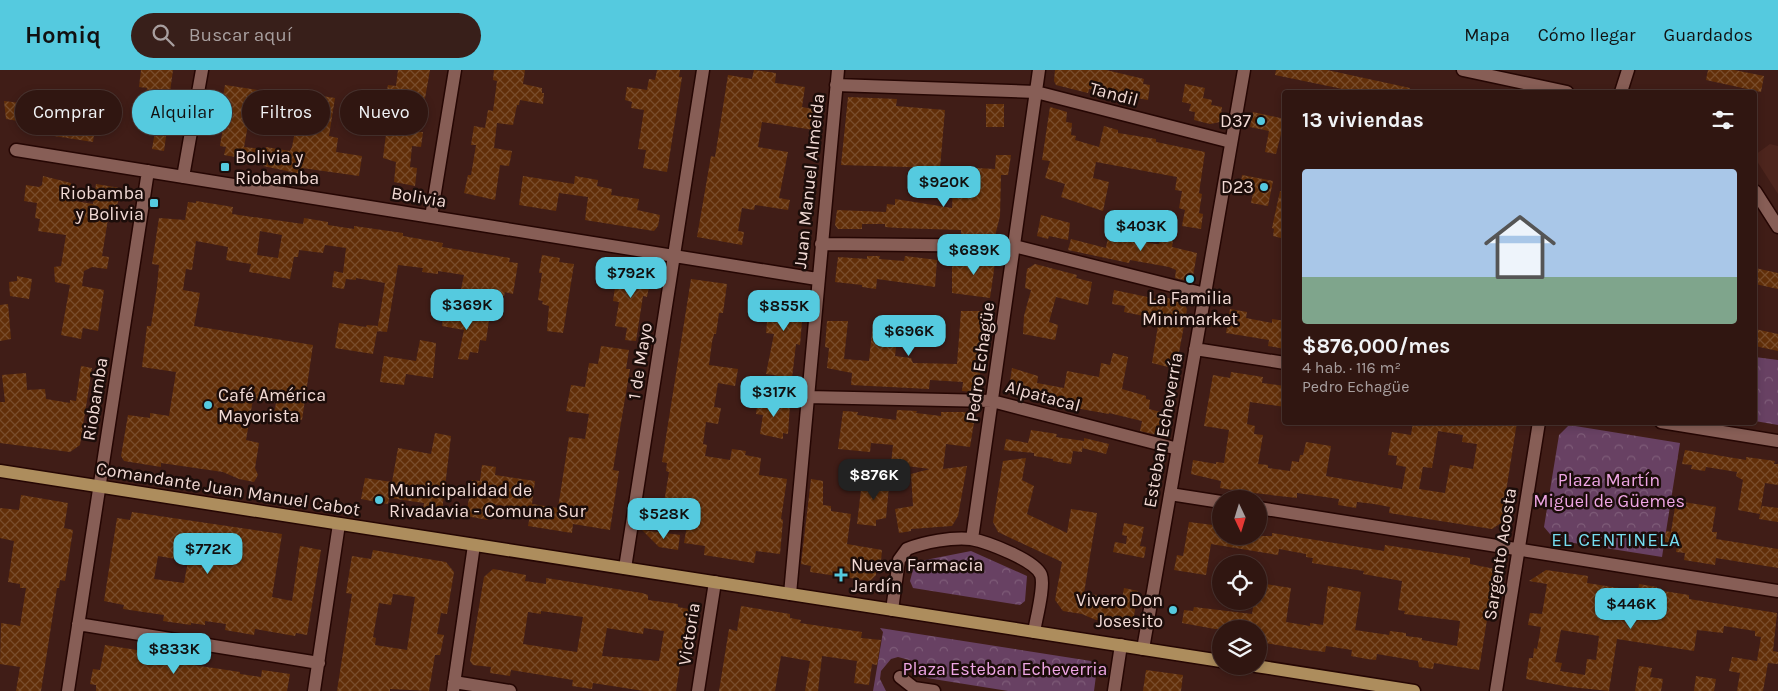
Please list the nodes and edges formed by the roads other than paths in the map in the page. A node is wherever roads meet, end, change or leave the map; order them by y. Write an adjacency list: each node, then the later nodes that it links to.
1 (202, 70): 16 (street)
2 (455, 70): 18 (street)
3 (703, 70): 22 (street, 1 de Mayo)
4 (838, 70): 9 (street, Juan Manuel Almeida)
5 (1039, 70): 12 (street, Pedro Echagüe)
6 (1244, 70): 13 (street, Esteban Echeverría)
7 (1463, 70): 10 (street)
8 (1628, 70): 11 (street)
9 (836, 85): 12 (street, Tandil); 20 (street, Juan Manuel Almeida)
10 (1558, 90)
11 (1622, 90)
12 (1036, 92): 13 (street, Tandil); 21 (street, Pedro Echagüe)
13 (1231, 142): 24 (street, Esteban Echeverría)
14 (16, 150): 15 (street, Bolivia)
15 (148, 172): 16 (street, Bolivia); 34 (street, Riobamba)
16 (183, 177): 18 (street, Bolivia)
17 (1757, 194): 19 (street)
18 (431, 217): 22 (street, Bolivia)
19 (1778, 227)
20 (821, 244): 21 (street); 23 (street, Juan Manuel Almeida)
21 (1014, 246): 24 (street); 28 (street, Pedro Echagüe)
22 (674, 256): 23 (street, Bolivia); 42 (street, 1 de Mayo)
23 (817, 279): 27 (street, Juan Manuel Almeida)
24 (1205, 294): 25 (street, Esteban Echeverría)
25 (1195, 349): 26 (street); 32 (street, Esteban Echeverría)
26 (1282, 363)
27 (807, 397): 28 (street, Alpatacal); 45 (street, Juan Manuel Almeida)
28 (992, 401): 32 (street, Alpatacal); 39 (street, Pedro Echagüe)
29 (1539, 425): 41 (street, Sargento Acosta)
30 (1679, 425): 31 (street)
31 (1778, 441)
32 (1178, 449): 35 (street, Esteban Echeverría)
33 (0, 471): 34 (main road, Comandante Juan Manuel Cabot)
34 (98, 486): 38 (main road, Comandante Juan Manuel Cabot); 47 (street, Riobamba)
35 (1170, 494): 36 (street); 50 (street, Esteban Echeverría)
36 (1212, 501)
37 (1268, 509): 41 (street)
38 (339, 524): 40 (main road, Comandante Juan Manuel Cabot); 52 (street)
39 (972, 540): 46 (street); 48 (street)
40 (474, 545): 42 (main road, Comandante Juan Manuel Cabot); 55 (street)
41 (1519, 550): 44 (street); 64 (street, Sargento Acosta)
42 (625, 568): 43 (main road, Comandante Juan Manuel Cabot)
43 (715, 582): 45 (main road, Comandante Juan Manuel Cabot); 60 (street, Victoria)
44 (1778, 591)
45 (790, 594): 46 (main road, Comandante Juan Manuel Cabot)
46 (892, 610): 48 (main road, Comandante Juan Manuel Cabot)
47 (78, 624): 52 (street); 57 (street, Riobamba)
48 (1034, 632): 49 (main road, Comandante Juan Manuel Cabot)
49 (1121, 645): 50 (main road, Comandante Juan Manuel Cabot); 62 (street)
50 (1143, 649): 51 (main road, Comandante Juan Manuel Cabot)
51 (1212, 660)
52 (318, 663): 58 (street)
53 (1267, 668): 56 (main road)
54 (900, 677): 61 (street)
55 (454, 687): 59 (street)
56 (1369, 687): 63 (main road)
57 (68, 691)
58 (314, 691)
59 (510, 691)
60 (698, 691)
61 (934, 691)
62 (1114, 691)
63 (1414, 691)
64 (1496, 691)

